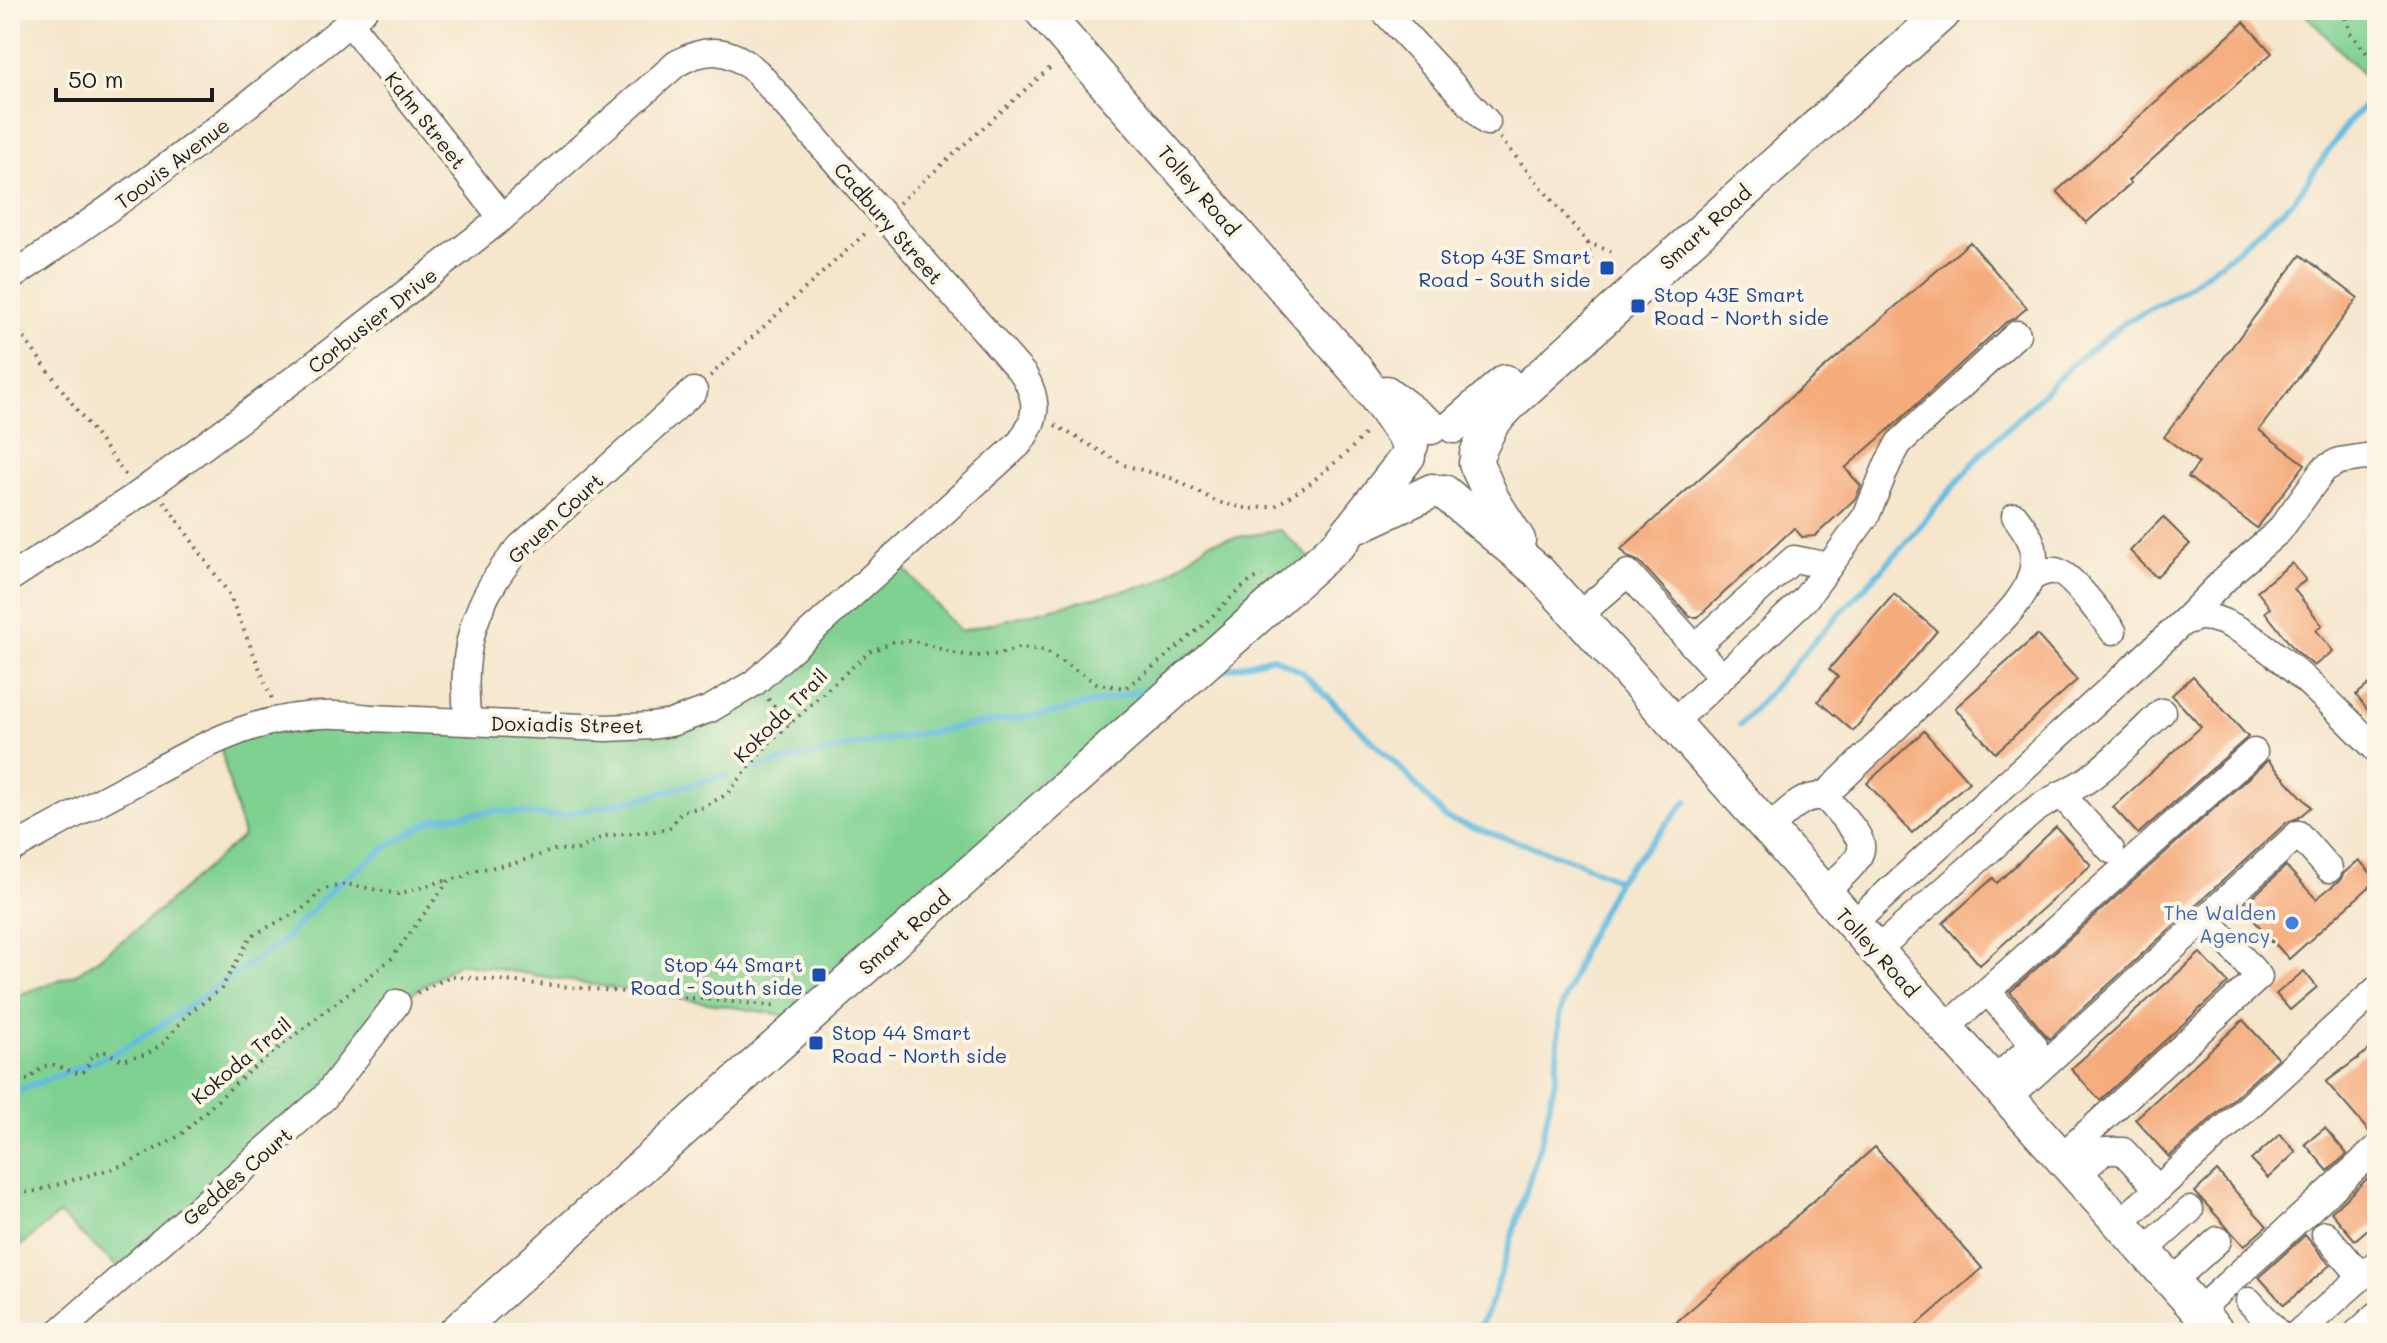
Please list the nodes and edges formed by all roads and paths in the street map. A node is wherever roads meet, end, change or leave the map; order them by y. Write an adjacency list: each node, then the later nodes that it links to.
1 (1041, 10): 20 (main road, Tolley Road)
2 (1383, 10): 9 (street)
3 (1922, 10): 20 (main road, Smart Road)
4 (1946, 10): 21 (main road, Smart Road)
5 (2343, 10): 8 (path)
6 (357, 16): 10 (street, Kahn Street); 14 (street, Toovis Avenue)
7 (720, 52): 10 (street, Corbusier Drive); 18 (street, Cadbury Street)
8 (2377, 65)
9 (1487, 122): 11 (path)
10 (502, 218): 23 (street, Corbusier Drive)
11 (1588, 243): 12 (path); 13 (path)
12 (1615, 253)
13 (1593, 273)
14 (10, 278)
15 (10, 319): 23 (path)
16 (2017, 334): 27 (street)
17 (694, 391): 40 (street, Gruen Court)
18 (1035, 413): 19 (path); 37 (street, Doxiadis Street)
19 (1374, 423)
20 (1426, 438): 21 (main road); 24 (main road); 26 (main road, Smart Road)
21 (1476, 459): 24 (main road); 29 (main road, Tolley Road)
22 (2377, 459): 33 (street)
23 (145, 489): 30 (street, Corbusier Drive); 38 (path)
24 (1438, 491): 26 (main road, Smart Road); 29 (main road, Tolley Road)
25 (2015, 516): 31 (street)
26 (1352, 530): 78 (main road, Smart Road)
27 (1829, 566): 35 (street); 36 (street)
28 (1272, 570): 42 (path, Kokoda Trail)
29 (1538, 571): 32 (main road, Tolley Road)
30 (10, 578)
31 (2030, 578): 34 (street); 46 (street)
32 (1578, 616): 35 (street); 41 (main road, Tolley Road)
33 (2183, 622): 43 (street); 54 (street)
34 (2113, 631)
35 (1695, 647): 36 (street)
36 (1722, 677): 41 (street)
37 (754, 683): 40 (street, Doxiadis Street); 42 (path)
38 (274, 705)
39 (2162, 712): 45 (street)
40 (468, 722): 48 (street, Doxiadis Street)
41 (1673, 723): 47 (main road, Tolley Road)
42 (790, 724): 51 (path, Kokoda Trail)
43 (2377, 750)
44 (2254, 752): 57 (street)
45 (2061, 794): 49 (street); 55 (street)
46 (1820, 796): 47 (street); 52 (street)
47 (1769, 829): 52 (main road, Tolley Road)
48 (10, 850)
49 (2111, 850)
50 (2329, 869): 53 (street)
51 (449, 880): 61 (path); 66 (path, Kokoda Trail)
52 (1825, 892): 54 (main road, Tolley Road)
53 (2206, 918): 62 (street); 64 (street)
54 (1853, 924): 55 (main road, Tolley Road)
55 (1877, 950): 60 (main road, Tolley Road)
56 (2377, 989): 65 (street)
57 (1988, 992): 60 (street); 62 (street)
58 (397, 1003): 59 (path); 77 (street, Geddes Court)
59 (778, 1006)
60 (1946, 1028): 62 (main road, Tolley Road)
61 (10, 1081)
62 (2001, 1089): 64 (main road, Tolley Road)
63 (2377, 1148): 76 (street)
64 (2069, 1166): 65 (street); 68 (main road, Tolley Road)
65 (2158, 1189): 68 (street)
66 (10, 1194)
67 (2190, 1210): 71 (street)
68 (2120, 1223): 71 (main road, Tolley Road)
69 (2325, 1234): 72 (street)
70 (2218, 1240): 73 (street)
71 (2144, 1251): 73 (main road, Tolley Road)
72 (2369, 1270): 80 (street)
73 (2172, 1282): 76 (main road, Tolley Road)
74 (2249, 1301): 79 (street)
75 (2377, 1315): 81 (street)
76 (2208, 1322)
77 (58, 1333)
78 (455, 1333)
79 (2278, 1333)
80 (2298, 1333)
81 (2357, 1333)

